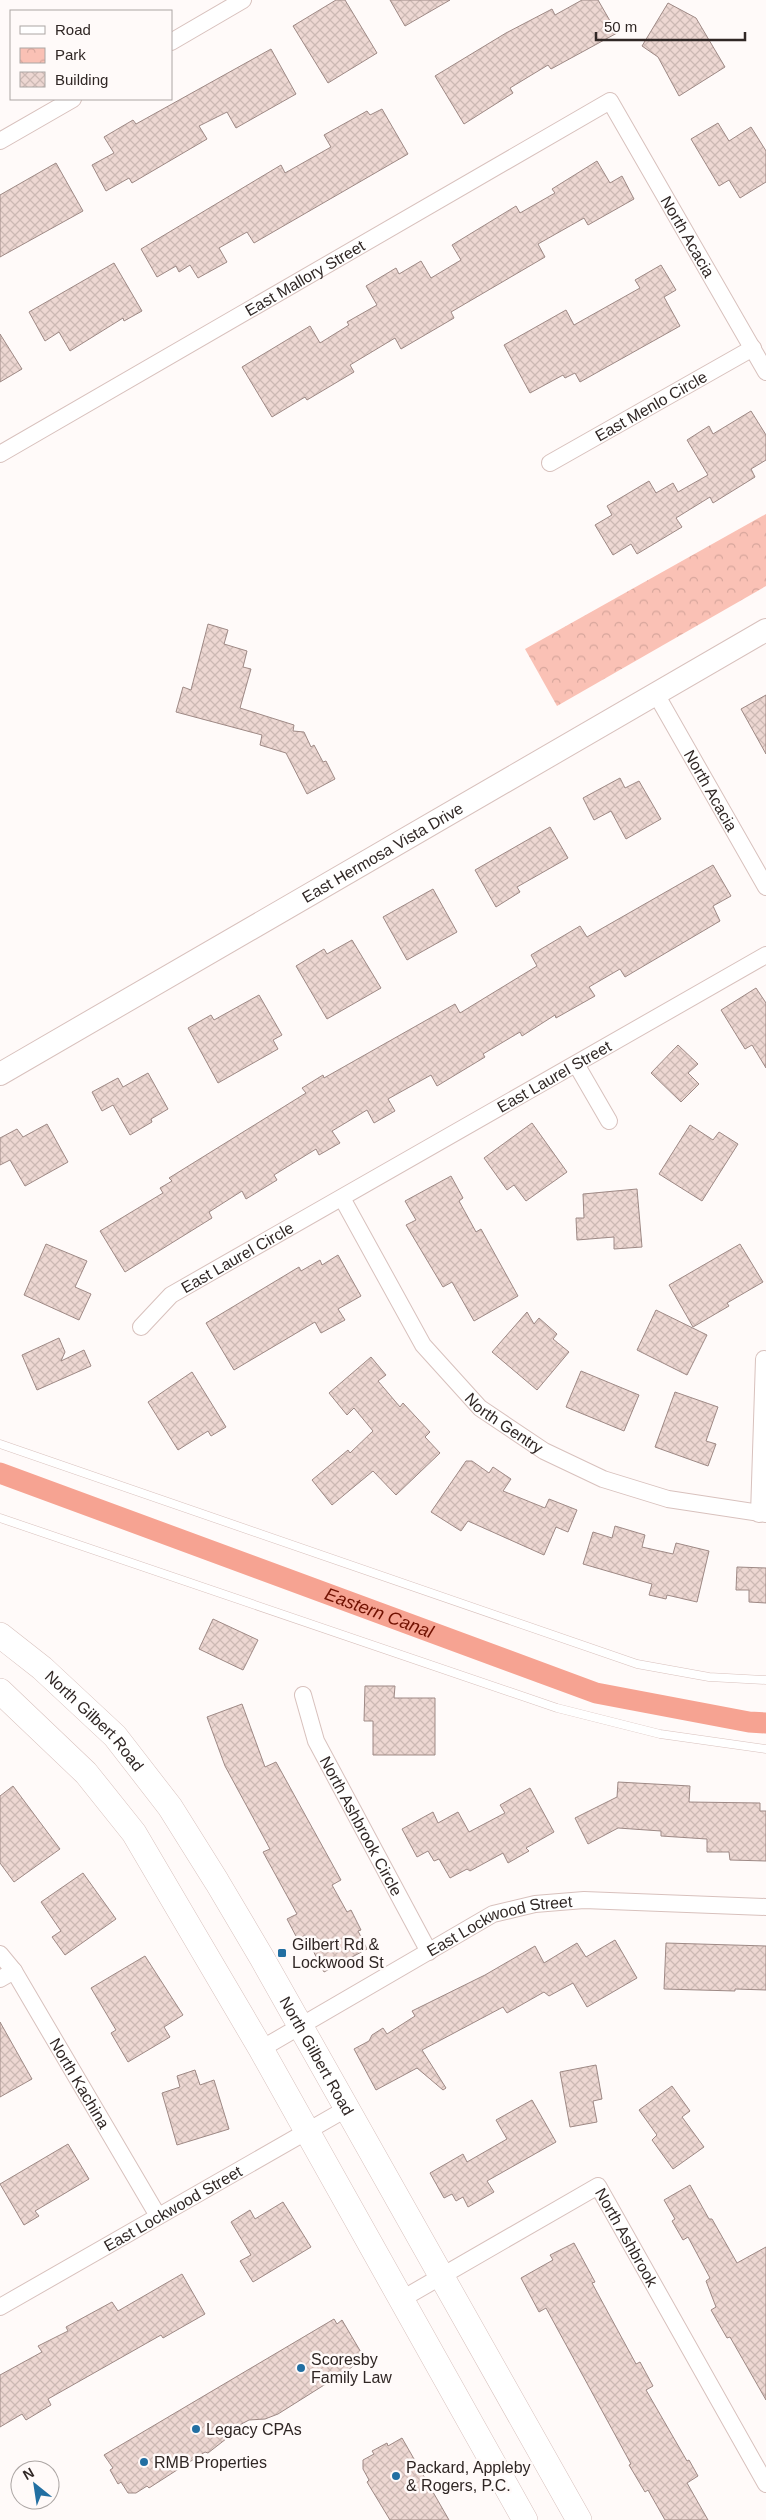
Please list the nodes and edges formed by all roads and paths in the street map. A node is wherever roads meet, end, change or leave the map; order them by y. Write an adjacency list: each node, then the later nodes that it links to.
1 (243, 0): 2 (street)
2 (172, 41)
3 (71, 100): 5 (street)
4 (610, 101): 6 (street, North Acacia); 8 (street, East Mallory Street)
5 (0, 141)
6 (753, 348): 7 (street, North Acacia); 9 (street, East Menlo Circle)
7 (766, 372)
8 (0, 454)
9 (550, 463)
10 (766, 630): 11 (street, East Hermosa Vista Drive)
11 (656, 694): 12 (street, North Acacia); 15 (street, East Hermosa Vista Drive)
12 (766, 887)
13 (766, 955): 14 (street, East Laurel Street)
14 (576, 1064): 16 (street); 17 (street, East Laurel Street)
15 (0, 1074)
16 (608, 1121)
17 (342, 1198): 18 (street, East Laurel Circle); 21 (street, North Gentry)
18 (142, 1327)
19 (764, 1359): 21 (street)
20 (0, 1444): 24 (lane)
21 (762, 1514)
22 (0, 1518): 27 (lane)
23 (0, 1635): 32 (main road, North Gilbert Road)
24 (766, 1680)
25 (0, 1691): 33 (main road)
26 (303, 1695): 29 (street, North Ashbrook Circle)
27 (766, 1749)
28 (766, 1907): 29 (street, East Lockwood Street)
29 (429, 1952): 32 (street, East Lockwood Street)
30 (0, 1954): 31 (street, North Kachina)
31 (7, 1975): 36 (street, North Kachina)
32 (300, 2028): 33 (street, East Lockwood Street); 34 (main road, North Gilbert Road)
33 (261, 2049): 35 (main road)
34 (346, 2109): 35 (street, East Lockwood Street); 37 (main road, North Gilbert Road)
35 (307, 2131): 36 (street, East Lockwood Street); 38 (main road)
36 (158, 2216): 39 (street, East Lockwood Street)
37 (441, 2277): 38 (street, North Ashbrook); 40 (street, North Ashbrook); 42 (main road, North Gilbert Road)
38 (402, 2299): 41 (main road)
39 (0, 2307)
40 (766, 2484)
41 (525, 2520)
42 (579, 2520)

